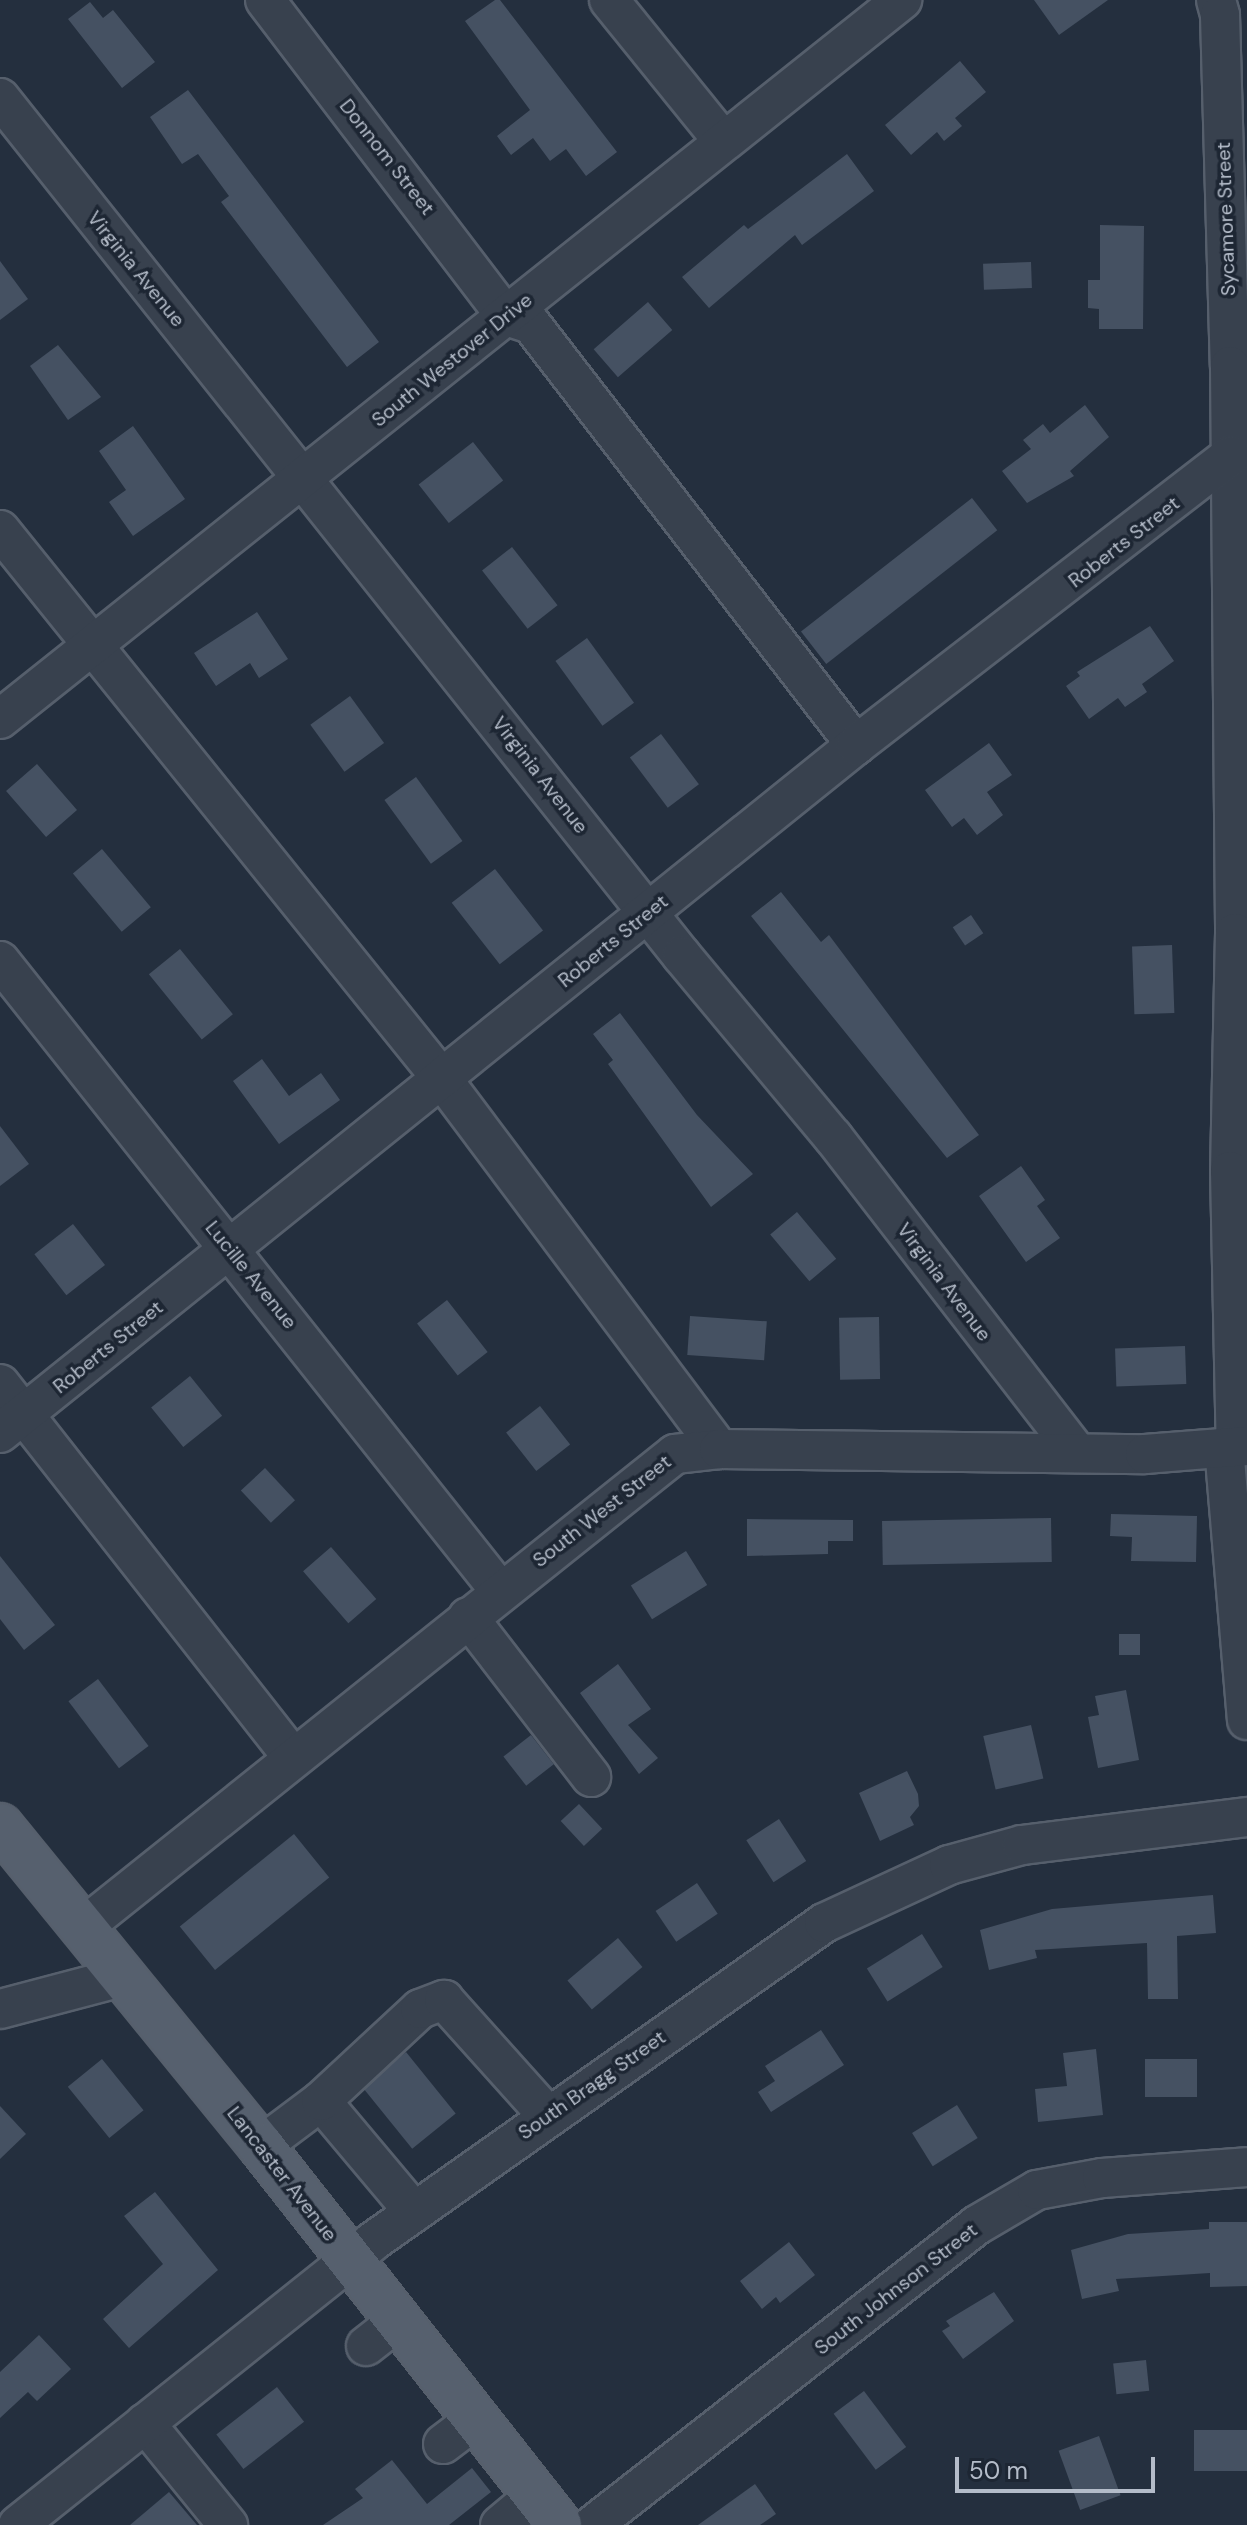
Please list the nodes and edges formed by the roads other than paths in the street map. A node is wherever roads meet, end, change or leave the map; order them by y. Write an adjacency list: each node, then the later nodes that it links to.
1 (265, 0): 7 (street, Donnom Street)
2 (609, 0): 6 (street)
3 (902, 0): 6 (street, South Westover Drive)
4 (1216, 0): 8 (street, Sycamore Street)
5 (0, 98): 9 (street, Virginia Avenue)
6 (723, 141): 7 (street, South Westover Drive)
7 (506, 316): 9 (street, South Westover Drive); 13 (street)
8 (1231, 455): 13 (street, Roberts Street); 16 (street, Sycamore Street)
9 (302, 478): 11 (street, South Westover Drive); 14 (street, Virginia Avenue)
10 (0, 530): 11 (street)
11 (91, 645): 12 (street, South Westover Drive); 17 (street)
12 (0, 719)
13 (856, 745): 14 (street, Roberts Street)
14 (648, 913): 17 (street, Roberts Street); 23 (street, Virginia Avenue)
15 (0, 961): 18 (street, Lucille Avenue)
16 (1240, 967): 21 (street, Sycamore Street)
17 (443, 1080): 18 (street, Roberts Street); 22 (street)
18 (229, 1248): 20 (street, Roberts Street); 24 (street, Lucille Avenue)
19 (0, 1384): 20 (street)
20 (13, 1424): 27 (street)
21 (1236, 1446): 23 (street, South West Street); 26 (street, Sycamore Street)
22 (719, 1449): 23 (street, South West Street); 24 (street, South West Street)
23 (1077, 1453)
24 (500, 1591): 25 (street, South West Street)
25 (468, 1617): 27 (street, South West Street); 28 (street)
26 (1247, 1720)
27 (293, 1758): 31 (street, South West Street)
28 (591, 1777)
29 (1247, 1817): 35 (street, South Bragg Street)
30 (0, 1826): 31 (main road, Lancaster Avenue)
31 (82, 1928): 32 (main road, Lancaster Avenue)
32 (122, 1977): 33 (street); 36 (main road, Lancaster Avenue)
33 (0, 2009)
34 (321, 2101): 35 (street); 36 (street); 38 (street)
35 (548, 2116): 38 (street, South Bragg Street)
36 (261, 2146): 39 (main road, Lancaster Avenue)
37 (1247, 2167): 45 (street, South Johnson Street)
38 (414, 2212): 39 (street, South Bragg Street)
39 (350, 2260): 40 (street, South Bragg Street); 41 (main road, Lancaster Avenue)
40 (145, 2423): 42 (street, South Bragg Street); 43 (street)
41 (548, 2510): 44 (street)
42 (18, 2525)
43 (228, 2525)
44 (500, 2525)
45 (593, 2525)

